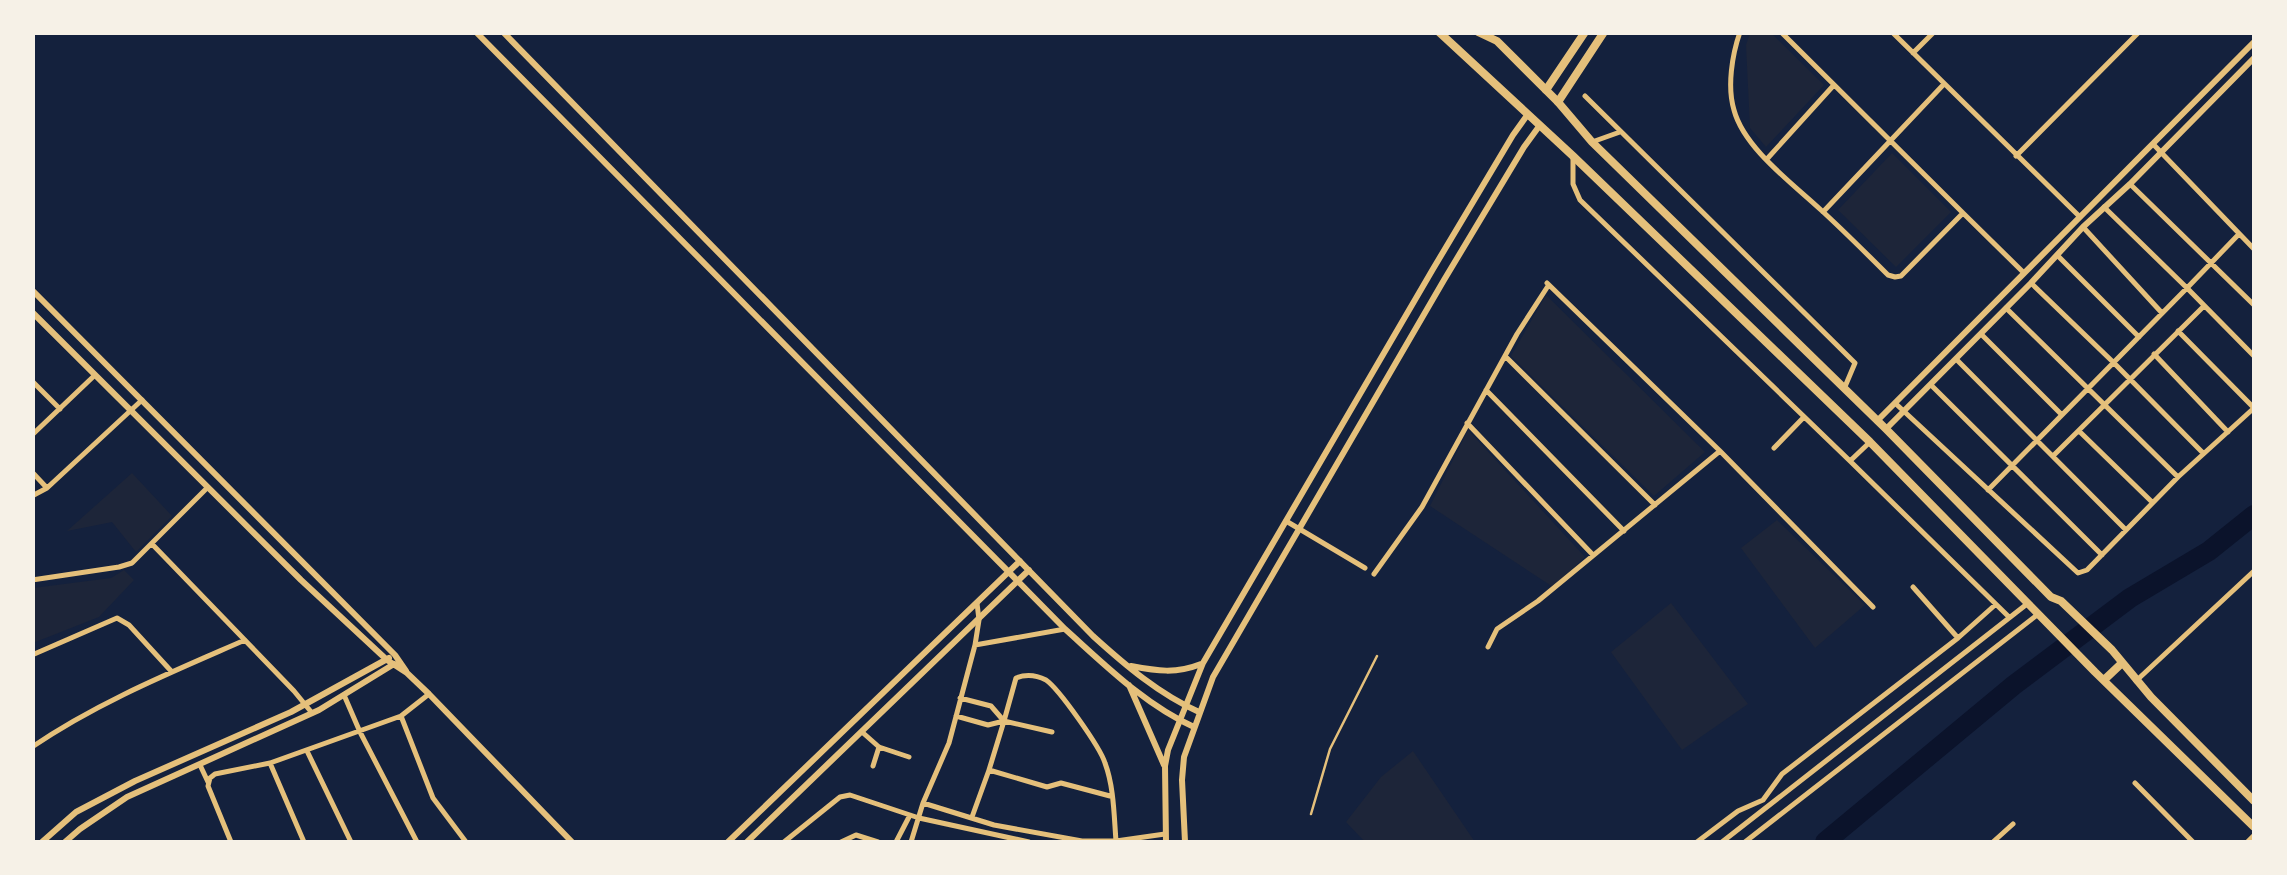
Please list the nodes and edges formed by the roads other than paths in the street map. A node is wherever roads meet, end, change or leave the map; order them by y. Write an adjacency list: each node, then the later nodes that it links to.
1 (476, 32): 105 (street)
2 (503, 32): 102 (street)
3 (1438, 32): 20 (main road)
4 (1478, 32): 17 (main road)
5 (1585, 32): 17 (main road)
6 (1604, 32): 19 (main road)
7 (1740, 32): 29 (street)
8 (1781, 32): 16 (street)
9 (1892, 32): 13 (street)
10 (1934, 32): 13 (street)
11 (2139, 32): 28 (street)
12 (2254, 42): 25 (street)
13 (1913, 53): 15 (street)
14 (2254, 58): 26 (street)
15 (1944, 84): 24 (street); 28 (street)
16 (1834, 86): 24 (street); 29 (street)
17 (1546, 90): 19 (main road)
18 (1586, 96): 22 (street)
19 (1558, 102): 23 (main road)
20 (1528, 114): 21 (main road); 95 (street)
21 (1540, 125): 27 (main road); 96 (street)
22 (1620, 132): 23 (street); 61 (street)
23 (1592, 142): 61 (main road)
24 (1891, 142): 32 (street); 33 (street)
25 (2152, 144): 26 (street); 34 (street)
26 (2161, 153): 30 (street); 36 (street)
27 (1573, 156): 72 (street); 80 (main road)
28 (2016, 156): 34 (street)
29 (1767, 159): 32 (street)
30 (2130, 184): 31 (street); 39 (street)
31 (2104, 207): 35 (street); 42 (street)
32 (1823, 212): 33 (street)
33 (1963, 213): 40 (street)
34 (2080, 217): 40 (street)
35 (2083, 227): 38 (street); 48 (street)
36 (2240, 234): 37 (street); 39 (street)
37 (2254, 249)
38 (2057, 255): 41 (street); 51 (street)
39 (2211, 264): 42 (street); 44 (street)
40 (2023, 272): 65 (street)
41 (2030, 283): 46 (street); 56 (street)
42 (2187, 288): 45 (street); 48 (street)
43 (32, 290): 64 (street)
44 (2254, 305)
45 (2204, 306): 49 (street); 54 (street)
46 (2006, 308): 50 (street); 62 (street)
47 (32, 312): 57 (street)
48 (2162, 313): 51 (street)
49 (2178, 331): 52 (street); 67 (street)
50 (1982, 334): 55 (street); 71 (street)
51 (2139, 336): 56 (street)
52 (2154, 354): 58 (street); 77 (street)
53 (1505, 356): 63 (street); 82 (street); 94 (street)
54 (2254, 356)
55 (1956, 359): 60 (street); 79 (street)
56 (2113, 362): 58 (street); 62 (street)
57 (95, 375): 68 (street); 69 (street)
58 (2130, 380): 66 (street); 83 (street)
59 (32, 381): 68 (street)
60 (1930, 385): 70 (street); 86 (street)
61 (1844, 389): 73 (main road)
62 (2088, 389): 66 (street); 71 (street)
63 (1486, 390): 74 (street); 98 (street)
64 (142, 400): 69 (street); 125 (street)
65 (1895, 402): 70 (street); 73 (street)
66 (2104, 405): 76 (street); 88 (street)
67 (2254, 408): 77 (street)
68 (60, 409): 78 (street)
69 (130, 411): 89 (street); 90 (street)
70 (1904, 412): 75 (street); 91 (street)
71 (2062, 415): 79 (street)
72 (1804, 417): 81 (street); 85 (street)
73 (1877, 421): 75 (main road)
74 (1467, 423): 100 (street); 107 (street)
75 (1886, 429): 126 (main road)
76 (2079, 431): 84 (street); 93 (street)
77 (2228, 432): 83 (street)
78 (32, 435)
79 (2037, 441): 84 (street); 86 (street)
80 (1870, 442): 85 (street); 111 (main road)
81 (1774, 448)
82 (1720, 451): 94 (street); 114 (street)
83 (2204, 454): 88 (street)
84 (2054, 456): 97 (street)
85 (1850, 461): 113 (street)
86 (2013, 465): 91 (street); 101 (street)
87 (32, 472): 89 (street)
88 (2178, 477): 93 (street)
89 (47, 488): 92 (street)
90 (208, 488): 99 (street); 125 (street)
91 (1988, 490): 101 (street)
92 (32, 496)
93 (2153, 502): 97 (street)
94 (1655, 505): 98 (street)
95 (1286, 521): 96 (street); 127 (street)
96 (1299, 529): 103 (street); 138 (street)
97 (2126, 530): 101 (street)
98 (1624, 531): 100 (street)
99 (152, 544): 108 (street); 120 (street)
100 (1594, 555): 122 (street)
101 (2102, 555)
102 (1020, 561): 104 (street); 105 (street)
103 (1365, 568)
104 (1029, 570): 109 (street); 128 (street)
105 (1010, 571): 109 (street); 112 (street)
106 (2254, 571): 131 (street)
107 (1374, 574)
108 (32, 580)
109 (1018, 580): 117 (street); 118 (street)
110 (1913, 587): 119 (street)
111 (2029, 602): 115 (main road); 116 (street)
112 (977, 604): 117 (street); 180 (street)
113 (1996, 604): 116 (street); 119 (street)
114 (1873, 607)
115 (2043, 617): 130 (main road); 192 (street)
116 (2009, 618): 162 (street)
117 (979, 620): 121 (street); 146 (street)
118 (1065, 629): 121 (street); 132 (street)
119 (1958, 638): 162 (street)
120 (244, 640): 129 (street); 136 (street)
121 (975, 645): 135 (street)
122 (1488, 647)
123 (32, 654): 129 (street)
124 (1377, 656): 164 (lane)
125 (394, 660): 133 (street); 134 (street); 136 (street)
126 (2122, 662): 130 (main road); 131 (main road)
127 (1204, 663): 128 (street); 137 (street)
128 (1124, 665): 137 (street)
129 (172, 672): 148 (street)
130 (2104, 680): 168 (main road)
131 (2136, 681): 160 (main road)
132 (1129, 685): 142 (street); 155 (street)
133 (429, 694): 140 (street); 179 (street)
134 (344, 695): 139 (street); 145 (street)
135 (960, 698): 141 (street); 143 (street)
136 (306, 704): 139 (street); 172 (street)
137 (1185, 706): 138 (street); 142 (street)
138 (1199, 712): 144 (street)
139 (312, 713): 153 (street)
140 (401, 716): 145 (street); 178 (street)
141 (956, 716): 143 (street); 161 (street)
142 (1179, 720): 144 (street); 155 (street)
143 (1004, 721): 147 (street); 156 (street); 159 (street)
144 (1194, 727): 189 (street)
145 (360, 732): 150 (street); 177 (street)
146 (862, 732): 149 (street); 181 (street)
147 (1052, 732)
148 (32, 747)
149 (878, 747): 151 (street); 154 (street)
150 (307, 750): 152 (street); 176 (street)
151 (909, 757)
152 (270, 763): 157 (street); 175 (street)
153 (200, 765): 157 (street); 173 (street)
154 (873, 766)
155 (1165, 766): 170 (street)
156 (989, 770): 159 (street); 165 (street)
157 (208, 782): 174 (street)
158 (2134, 783): 194 (street)
159 (1112, 796): 171 (street)
160 (2254, 801)
161 (923, 803): 165 (street); 166 (street)
162 (1766, 803): 190 (street); 191 (street)
163 (910, 814): 166 (street); 182 (street); 185 (street)
164 (1311, 814)
165 (972, 817): 188 (street)
166 (919, 818): 186 (street); 187 (street)
167 (2013, 824): 193 (street)
168 (2254, 827)
169 (2254, 836): 195 (street)
170 (1166, 838): 171 (street)
171 (1116, 841): 188 (street)
172 (42, 842)
173 (65, 842)
174 (231, 842)
175 (304, 842)
176 (351, 842)
177 (417, 842)
178 (466, 842)
179 (572, 842)
180 (728, 842)
181 (747, 842)
182 (784, 842)
183 (841, 842): 184 (street)
184 (878, 842)
185 (896, 842)
186 (912, 842)
187 (1030, 842)
188 (1089, 842)
189 (1185, 842)
190 (1697, 842)
191 (1722, 842)
192 (1744, 842)
193 (1993, 842)
194 (2192, 842)
195 (2248, 842)

